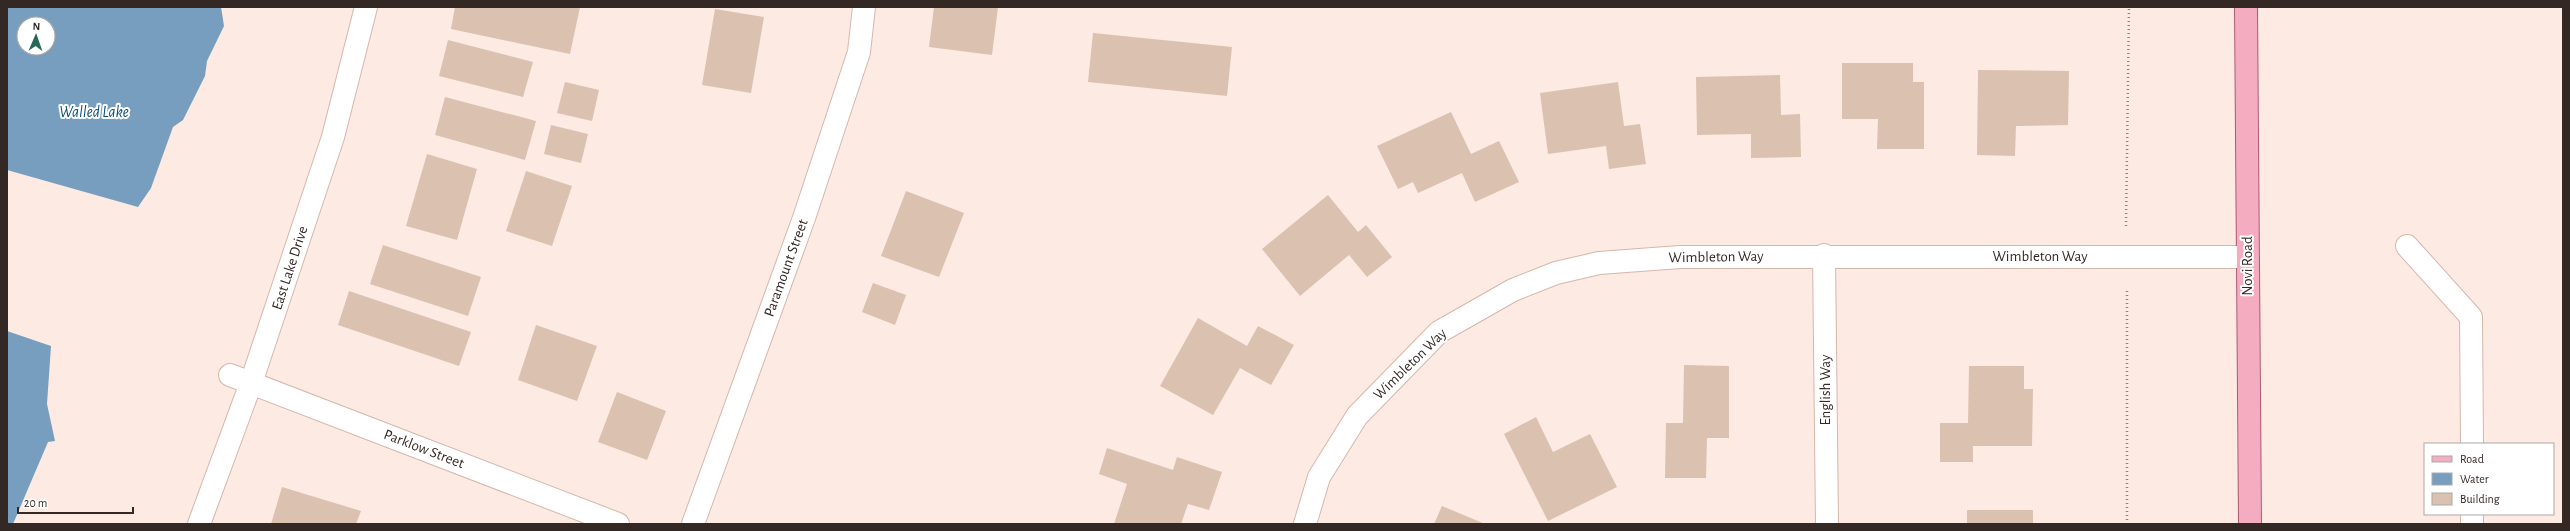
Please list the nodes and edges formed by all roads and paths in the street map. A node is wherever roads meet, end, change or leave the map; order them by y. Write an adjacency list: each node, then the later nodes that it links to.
1 (366, 7): 8 (street, East Lake Drive)
2 (864, 7): 12 (street, Paramount Street)
3 (2246, 7): 6 (main road, Novi Road)
4 (2407, 246): 9 (street)
5 (1824, 255): 6 (street, Wimbleton Way); 13 (street, Wimbleton Way); 14 (street, English Way)
6 (2247, 257): 15 (main road, Novi Road)
7 (230, 375): 8 (street, Parklow Street)
8 (251, 384): 10 (street, East Lake Drive); 11 (street, Parklow Street)
9 (2472, 443)
10 (199, 524)
11 (618, 524)
12 (693, 524)
13 (1304, 524)
14 (1826, 524)
15 (2250, 524)

